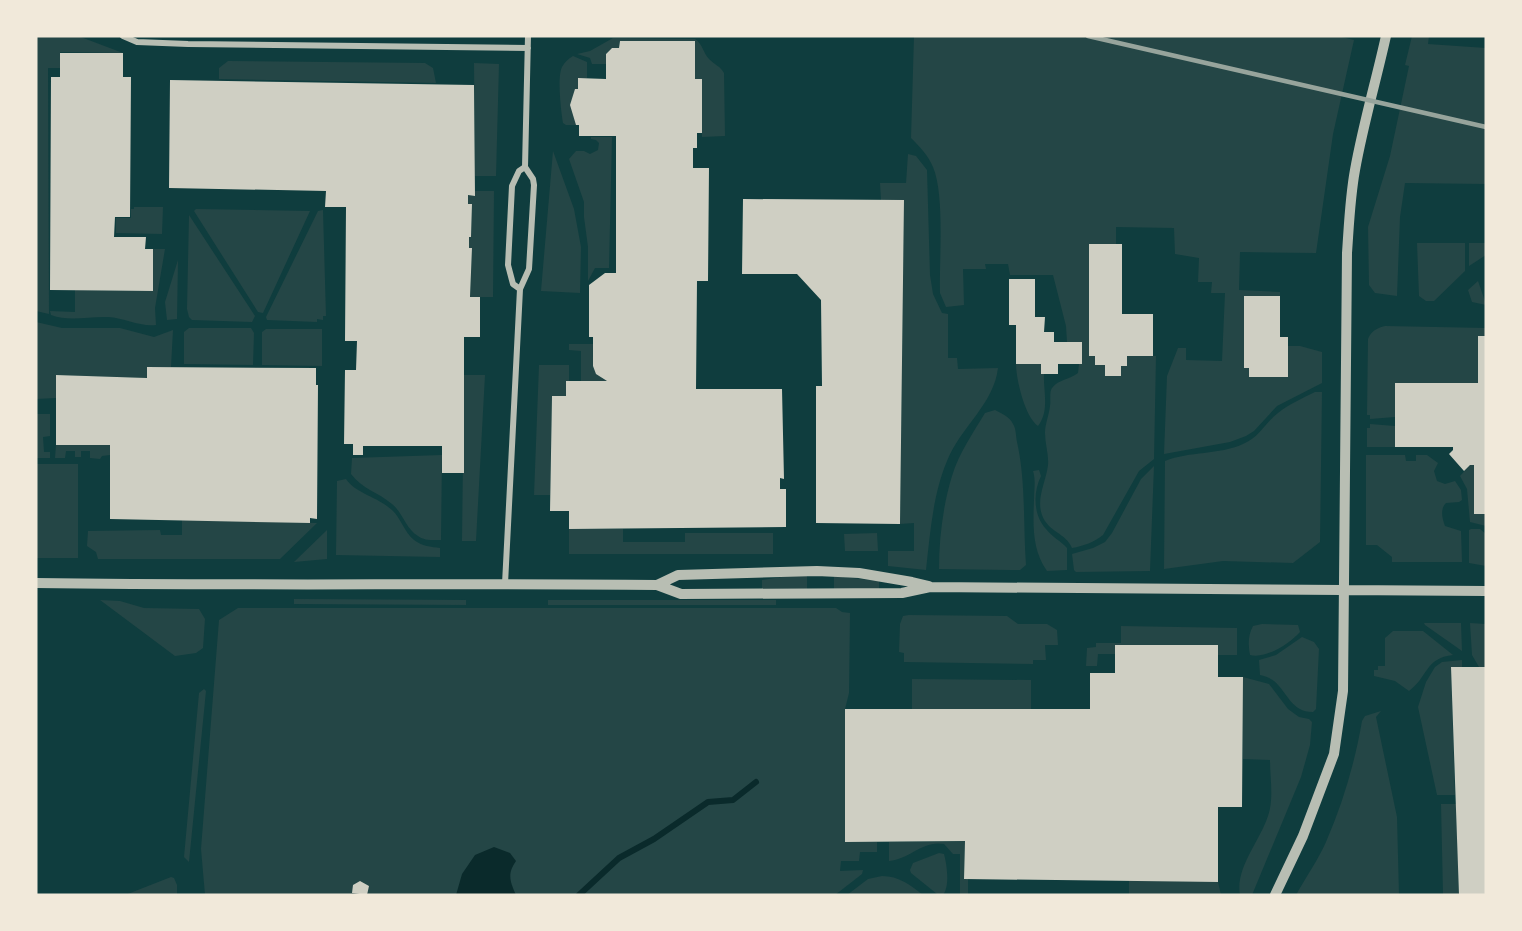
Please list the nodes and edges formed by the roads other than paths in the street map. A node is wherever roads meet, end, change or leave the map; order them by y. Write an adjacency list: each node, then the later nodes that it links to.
1 (123, 36): 4 (street)
2 (528, 36): 4 (street)
3 (1386, 36): 11 (street)
4 (528, 48): 5 (street)
5 (525, 167): 6 (street); 6 (street)
6 (519, 289): 8 (street)
7 (36, 583): 8 (street)
8 (505, 584): 9 (street)
9 (657, 585): 10 (street); 10 (street)
10 (930, 587): 11 (street)
11 (1345, 590): 12 (street); 13 (street)
12 (1486, 591)
13 (1275, 895)

